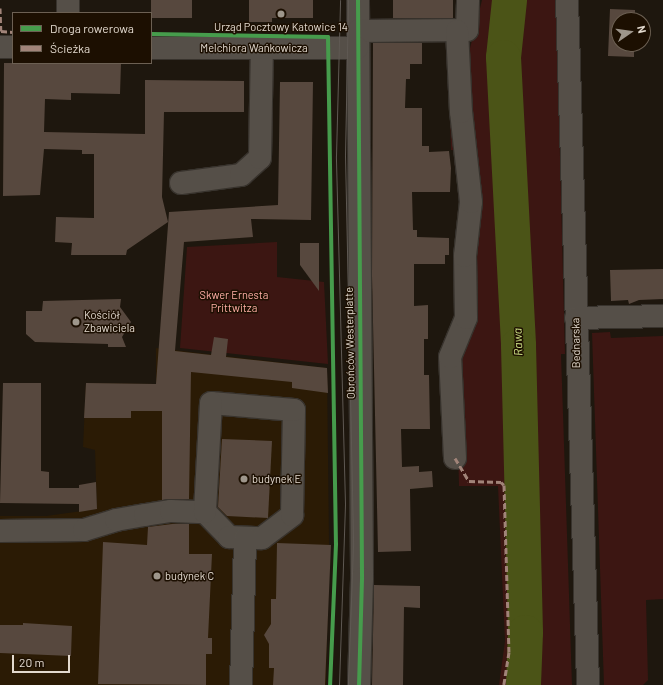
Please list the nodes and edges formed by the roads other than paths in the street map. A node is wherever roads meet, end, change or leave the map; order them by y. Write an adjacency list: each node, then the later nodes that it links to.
1 (68, 0): 5 (street)
2 (358, 0): 7 (street, Obrońców Westerplatte)
3 (468, 0): 6 (street)
4 (567, 0): 14 (street, Bednarska)
5 (68, 12)
6 (457, 31): 7 (street, Melchiora Wańkowicza); 15 (street)
7 (358, 40): 11 (street, Melchiora Wańkowicza); 20 (street, Obrońców Westerplatte)
8 (0, 47): 9 (street)
9 (12, 47)
10 (152, 48): 11 (street, Melchiora Wańkowicza)
11 (262, 48): 12 (street)
12 (181, 182)
13 (663, 316): 14 (street)
14 (576, 318): 21 (street, Bednarska)
15 (455, 458)
16 (205, 512): 17 (street); 18 (street); 18 (street)
17 (0, 531)
18 (245, 538): 19 (street)
19 (241, 685)
20 (359, 685)
21 (588, 685)

